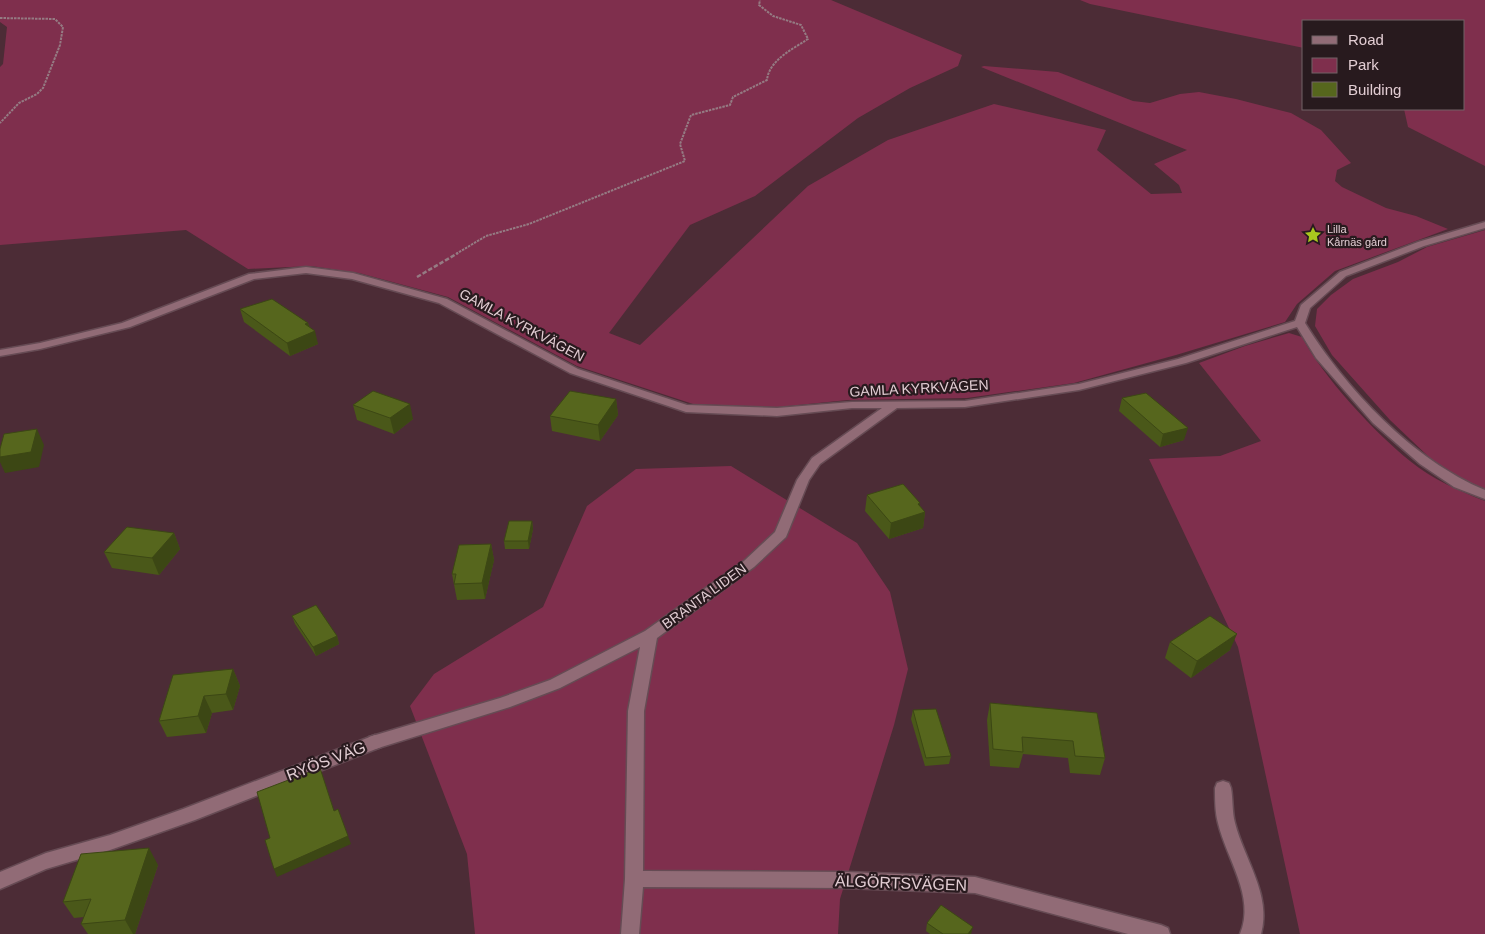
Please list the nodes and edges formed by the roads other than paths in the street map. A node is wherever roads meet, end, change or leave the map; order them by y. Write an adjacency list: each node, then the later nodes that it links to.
1 (1485, 225): 2 (street)
2 (1300, 323): 4 (street, GAMLA KYRKVÄGEN); 5 (street)
3 (0, 353): 4 (street, GAMLA KYRKVÄGEN)
4 (895, 404): 6 (street, BRANTA LIDEN)
5 (1485, 495)
6 (650, 635): 8 (street, BRANTA LIDEN); 9 (street, RYÖS VÄG)
7 (1223, 788): 12 (street)
8 (634, 879): 10 (street, BRANTA LIDEN); 11 (street, ÄLGÖRTSVÄGEN)
9 (0, 881)
10 (630, 934)
11 (1161, 934)
12 (1249, 934)

